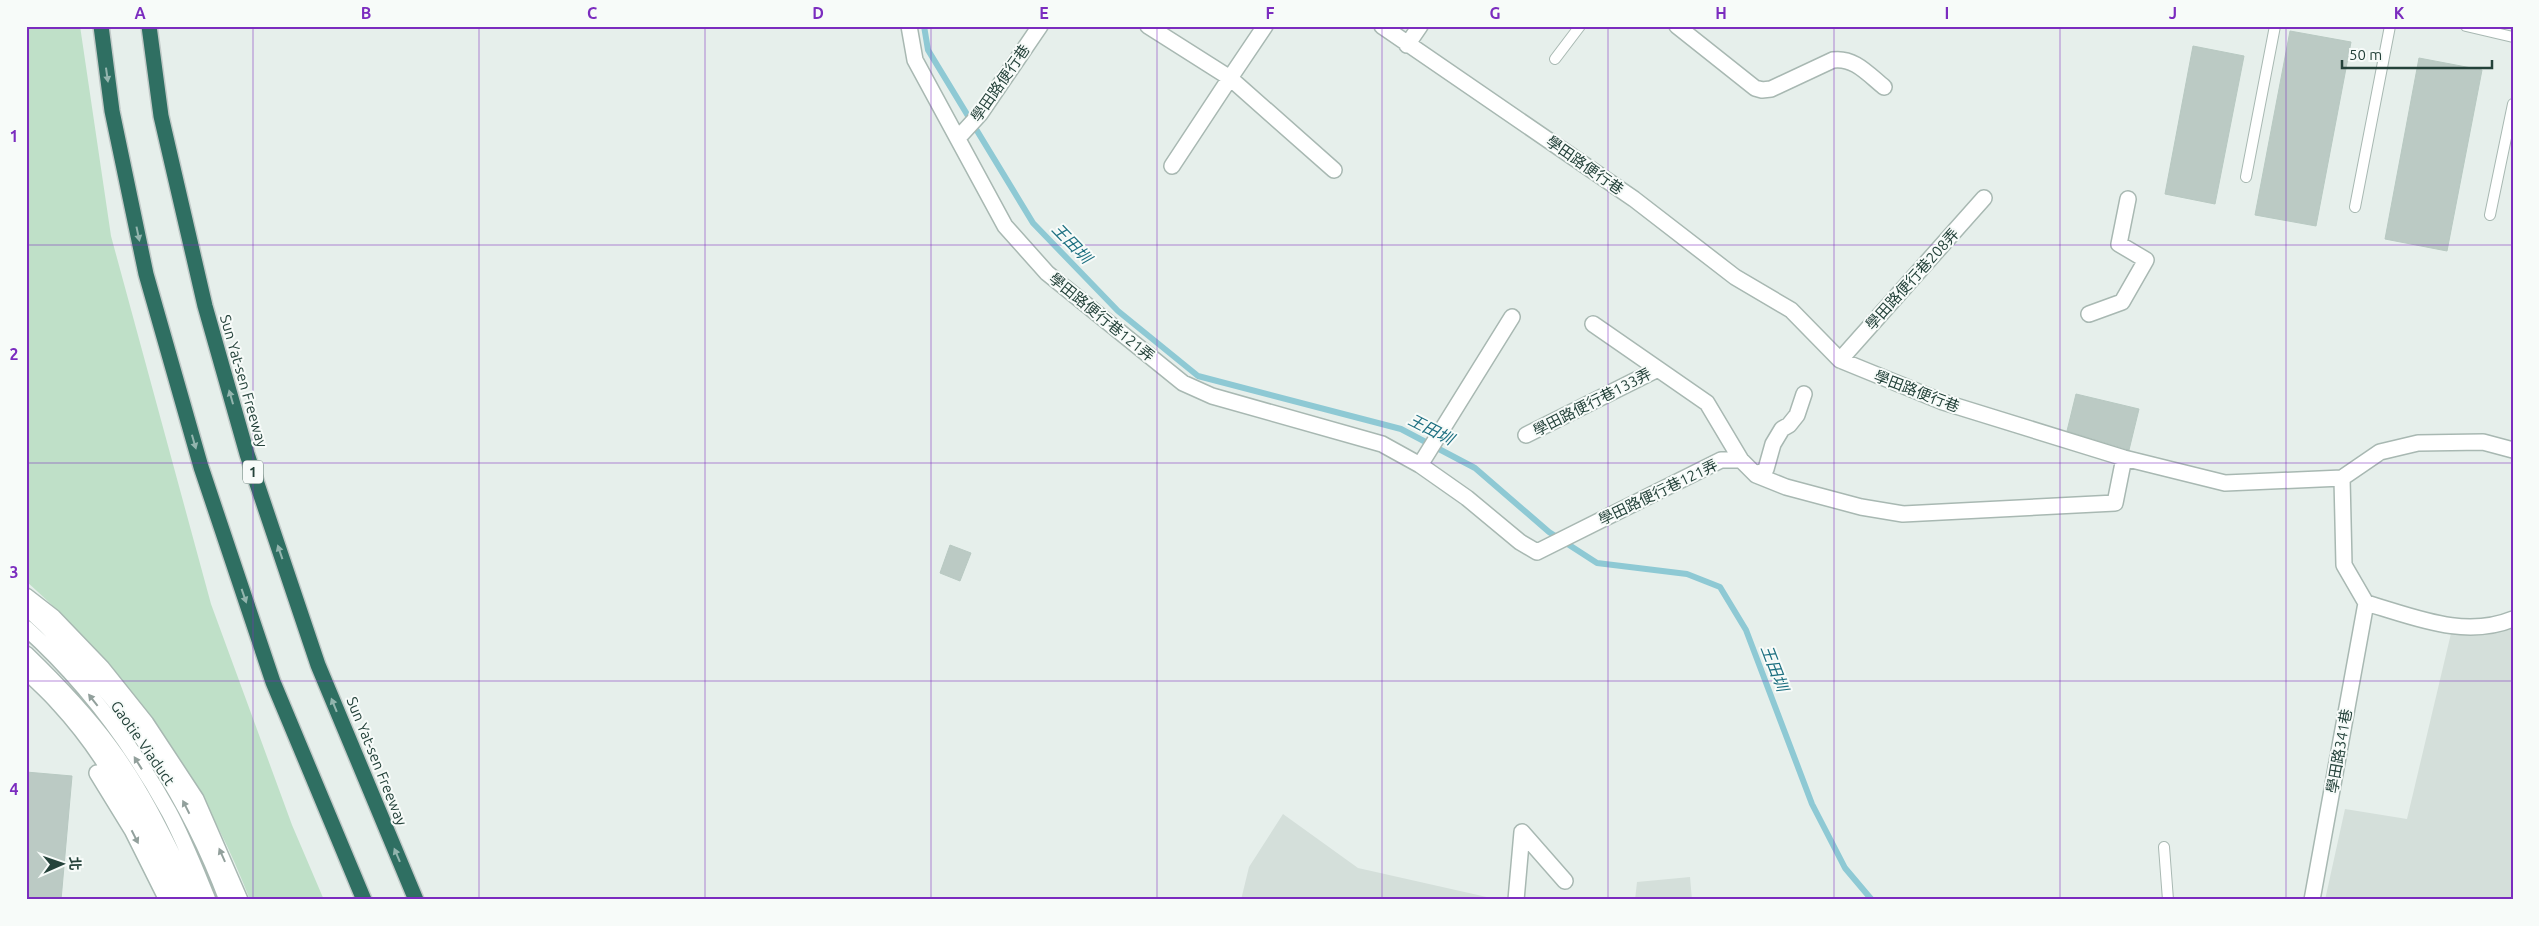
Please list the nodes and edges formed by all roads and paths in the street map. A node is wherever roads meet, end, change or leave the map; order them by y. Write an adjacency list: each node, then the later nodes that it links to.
1 (100, 26): 57 (highway, one-way to 57)
2 (149, 26): 58 (highway, Sun Yat-sen Freeway / 1, one-way to 2)
3 (909, 26): 20 (street, 學田路便行巷121弄)
4 (1040, 26): 20 (street, 學田路便行巷)
5 (1148, 26): 17 (street)
6 (1265, 26): 17 (street)
7 (1382, 26): 15 (street, 學田路便行巷)
8 (1420, 26): 15 (street)
9 (1580, 26): 16 (lane)
10 (1677, 26): 18 (street)
11 (2275, 26): 23 (lane)
12 (2390, 26): 26 (lane)
13 (2466, 26): 14 (lane)
14 (2513, 37)
15 (1407, 45): 31 (street, 學田路便行巷)
16 (1555, 59)
17 (1230, 78): 21 (street); 22 (street)
18 (1884, 87)
19 (2513, 104): 27 (lane)
20 (958, 138): 38 (street, 學田路便行巷121弄)
21 (1172, 166)
22 (1334, 170)
23 (2246, 177)
24 (1984, 198): 31 (street, 學田路便行巷208弄)
25 (2128, 199): 28 (street)
26 (2354, 207)
27 (2490, 215)
28 (2089, 314)
29 (1512, 317): 38 (street)
30 (1593, 324): 32 (street, 學田路便行巷133弄)
31 (1840, 360): 36 (street, 學田路便行巷)
32 (1658, 369): 34 (street, 學田路便行巷133弄); 37 (street, 學田路便行巷133弄)
33 (1804, 394): 39 (street)
34 (1526, 435)
35 (2513, 450): 40 (street)
36 (2124, 458): 39 (street); 40 (street, 學田路便行巷)
37 (1740, 460): 38 (street, 學田路便行巷121弄); 39 (street)
38 (1420, 465)
39 (1756, 475)
40 (2342, 478): 42 (street)
41 (28, 598): 55 (street, Gaotie Viaduct, one-way to 41); 56 (street, one-way to 41)
42 (2366, 603): 43 (street); 61 (street, 學田路341巷)
43 (2513, 619)
44 (26, 628): 48 (street, Gaotie Viaduct, one-way to 44)
45 (26, 654): 48 (street, Gaotie Viaduct)
46 (26, 671): 52 (street)
47 (26, 684): 51 (street, one-way to 51)
48 (117, 743): 53 (street, Gaotie Viaduct); 54 (street, Gaotie Viaduct, one-way to 48)
49 (2164, 847): 60 (lane)
50 (1565, 881): 59 (street)
51 (167, 900)
52 (180, 900)
53 (195, 900)
54 (208, 900)
55 (227, 900)
56 (240, 900)
57 (364, 900)
58 (416, 900)
59 (1516, 900)
60 (2168, 900)
61 (2312, 900)

